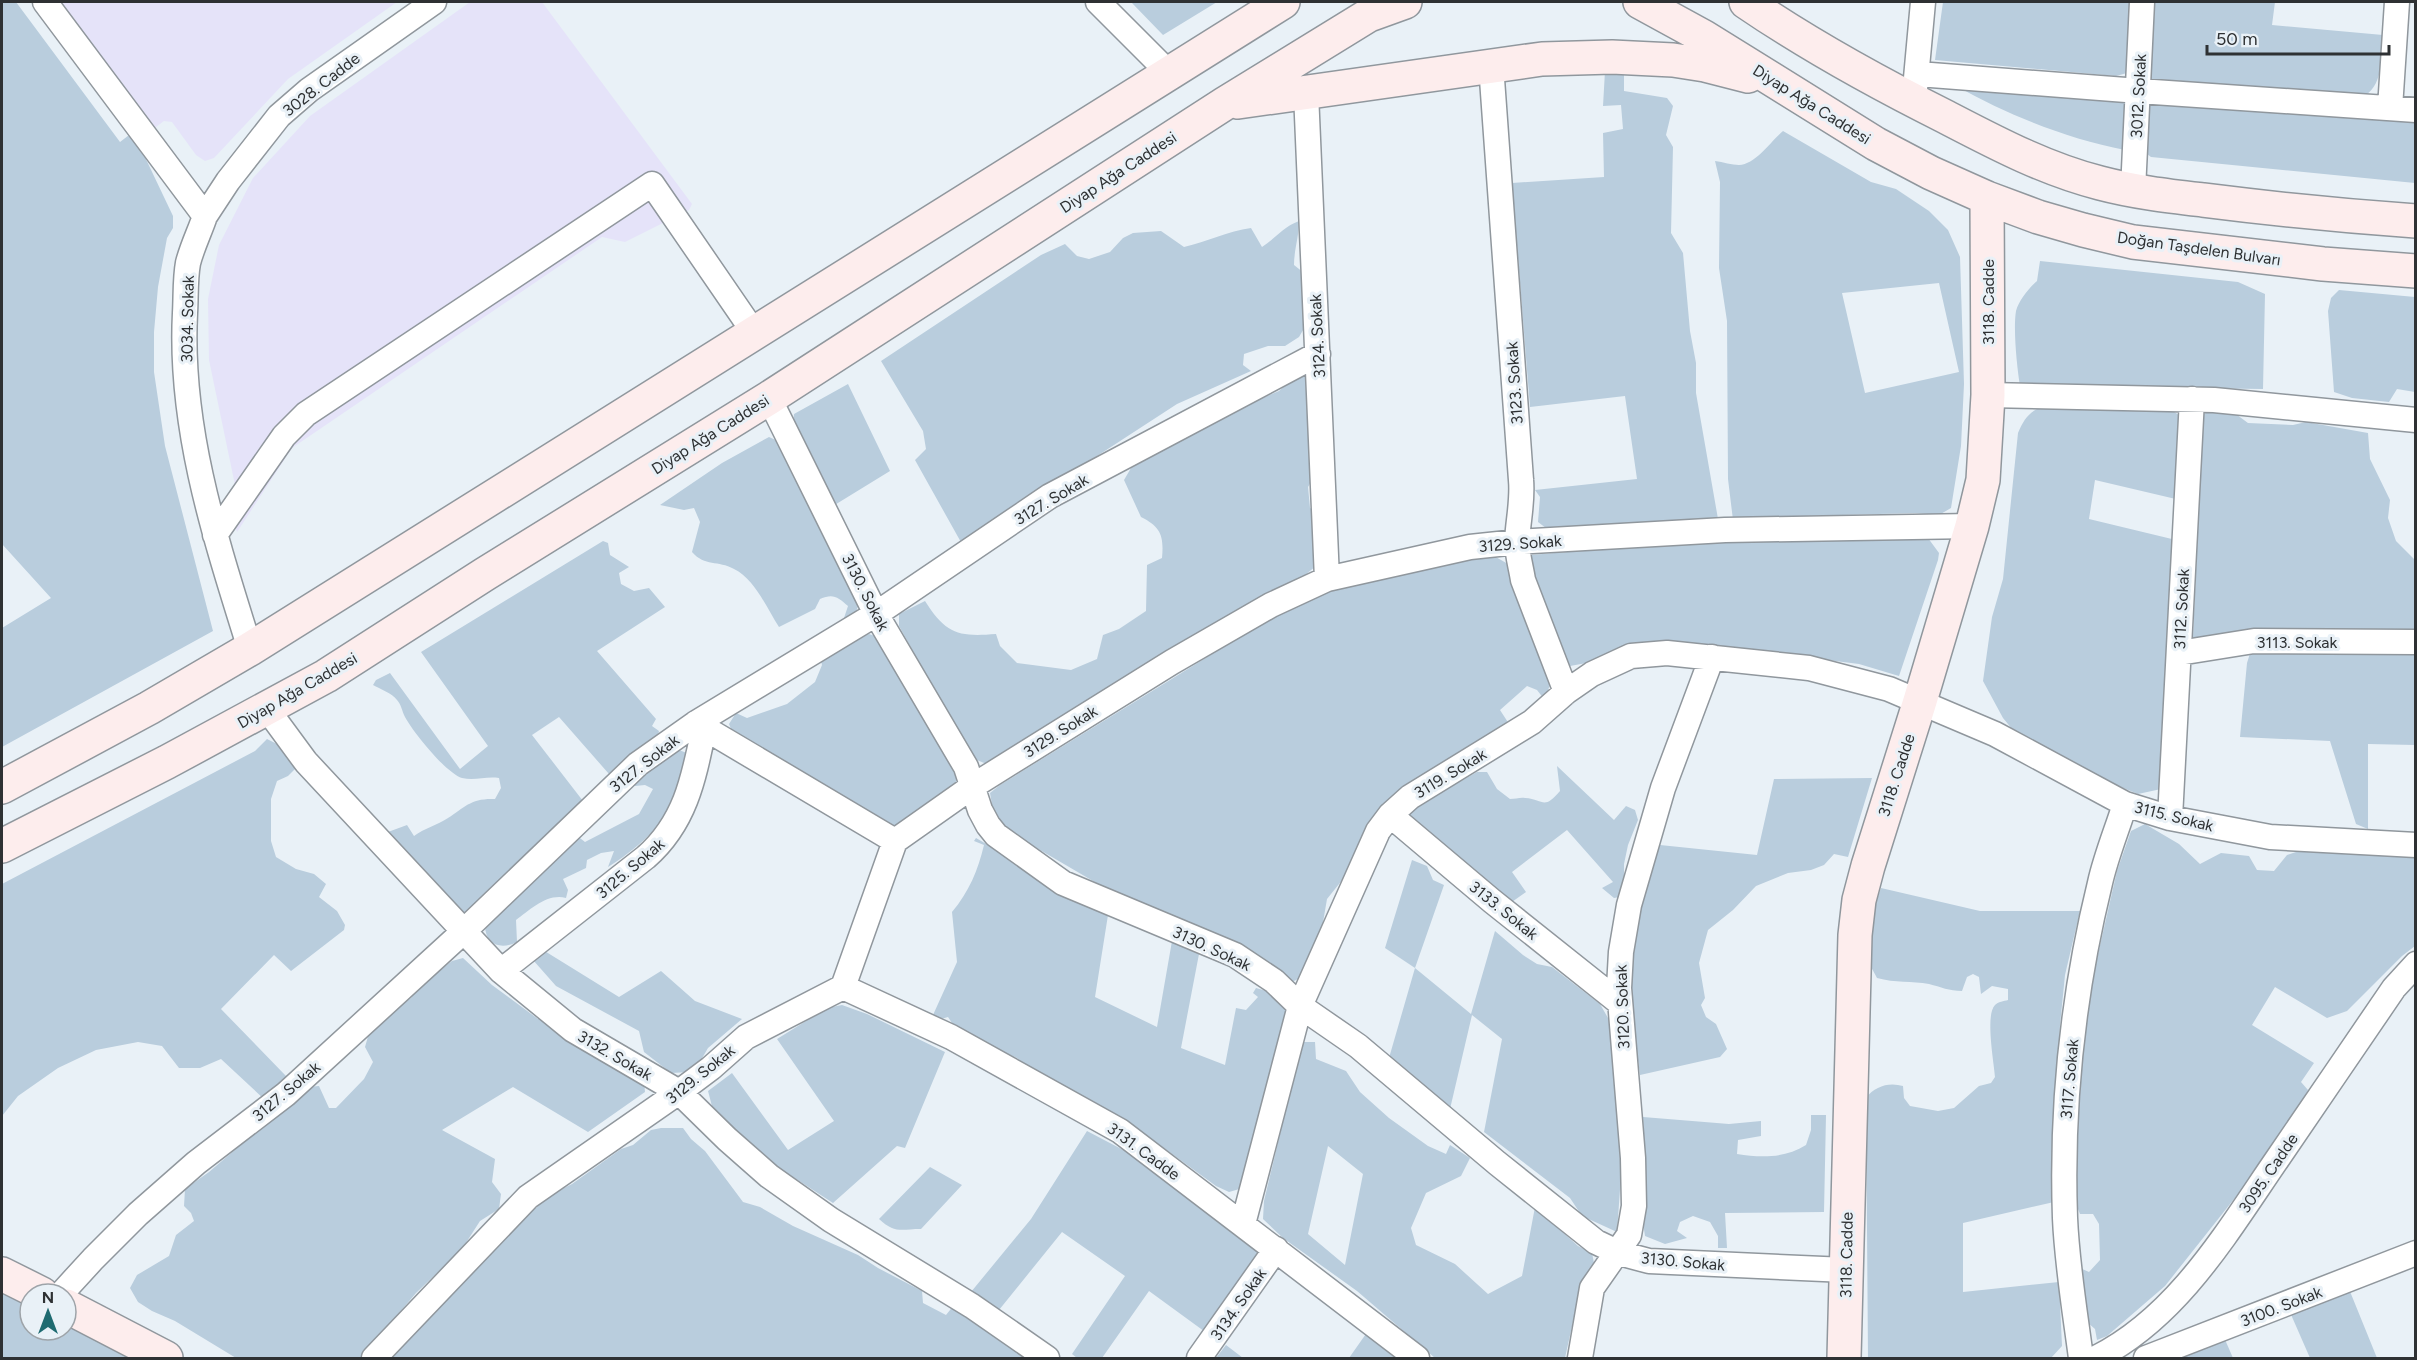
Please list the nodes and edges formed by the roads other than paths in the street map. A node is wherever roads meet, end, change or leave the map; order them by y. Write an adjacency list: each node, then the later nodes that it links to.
1 (45, 2): 24 (street)
2 (434, 2): 24 (street, 3028. Cadde)
3 (1098, 2): 14 (street)
4 (1283, 2): 14 (main road)
5 (1405, 2): 19 (main road, Diyap Ağa Caddesi)
6 (1641, 2): 15 (main road, Diyap Ağa Caddesi)
7 (1746, 2): 12 (main road)
8 (1772, 2): 12 (main road)
9 (1923, 2): 16 (street)
10 (2142, 2): 17 (street, 3012. Sokak)
11 (2397, 2): 20 (street)
12 (1803, 39): 16 (main road)
13 (1491, 65): 15 (main road); 18 (main road); 35 (street, 3123. Sokak)
14 (1169, 73): 27 (main road)
15 (1777, 84): 23 (main road, Diyap Ağa Caddesi)
16 (1916, 87): 17 (street); 22 (main road)
17 (2139, 92): 20 (street); 22 (street, 3012. Sokak)
18 (1306, 93): 19 (main road); 28 (street, 3124. Sokak)
19 (1224, 104): 30 (main road, Diyap Ağa Caddesi)
20 (2390, 108): 21 (street)
21 (2415, 110)
22 (2133, 190): 25 (main road)
23 (1987, 198): 26 (main road, Doğan Taşdelen Bulvarı); 29 (main road, 3118. Cadde)
24 (205, 216): 34 (street, 3034. Sokak)
25 (2415, 221)
26 (2415, 271)
27 (753, 332): 34 (street); 39 (main road)
28 (1318, 354): 36 (street, 3124. Sokak); 37 (street, 3127. Sokak)
29 (1988, 395): 31 (street); 33 (main road, 3118. Cadde)
30 (769, 398): 37 (street, 3130. Sokak); 44 (main road, Diyap Ağa Caddesi)
31 (2192, 399): 32 (street); 40 (street, 3112. Sokak)
32 (2415, 420)
33 (1972, 526): 35 (street, 3129. Sokak); 43 (main road, 3118. Cadde)
34 (215, 535): 39 (street, 3034. Sokak)
35 (1517, 543): 36 (street, 3129. Sokak); 42 (street, 3123. Sokak)
36 (1327, 579): 46 (street, 3129. Sokak)
37 (876, 614): 45 (street, 3127. Sokak); 46 (street, 3130. Sokak)
38 (2415, 642): 40 (street, 3113. Sokak)
39 (250, 649): 47 (main road)
40 (2179, 653): 50 (street, 3112. Sokak)
41 (1712, 657): 42 (street, 3119. Sokak); 43 (street, 3119. Sokak); 58 (street, 3120. Sokak)
42 (1566, 692): 49 (street, 3119. Sokak)
43 (1920, 701): 48 (street, 3115. Sokak); 65 (main road, 3118. Cadde)
44 (267, 709): 53 (main road, Diyap Ağa Caddesi); 54 (street, 3132. Sokak)
45 (700, 725): 51 (street); 54 (street, 3127. Sokak); 56 (street, 3125. Sokak)
46 (973, 786): 51 (street, 3129. Sokak); 59 (street, 3130. Sokak)
47 (2, 787)
48 (2125, 804): 50 (street, 3115. Sokak); 78 (street, 3117. Sokak)
49 (1390, 815): 58 (street, 3133. Sokak); 59 (street, 3119. Sokak)
50 (2170, 818): 52 (street, 3115. Sokak)
51 (895, 842): 57 (street)
52 (2415, 845)
53 (2, 846)
54 (463, 932): 56 (street, 3132. Sokak); 68 (street, 3127. Sokak)
55 (2415, 964): 70 (street, 3095. Cadde)
56 (501, 970): 60 (street, 3132. Sokak)
57 (843, 987): 60 (street, 3129. Sokak); 61 (street, 3131. Cadde)
58 (1620, 1003): 63 (street, 3120. Sokak)
59 (1300, 1006): 61 (street, 3119. Sokak); 63 (street, 3130. Sokak)
60 (679, 1092): 72 (street, 3129. Sokak); 73 (street, 3132. Sokak)
61 (1243, 1224): 62 (street, 3131. Cadde)
62 (1276, 1249): 74 (street, 3134. Sokak); 75 (street, 3131. Cadde)
63 (1619, 1253): 65 (street, 3130. Sokak); 76 (street, 3120. Sokak)
64 (2415, 1253): 80 (street, 3100. Sokak)
65 (1846, 1270): 77 (main road, 3118. Cadde)
66 (2, 1274): 67 (main road)
67 (18, 1282)
68 (72, 1282)
69 (78, 1312): 71 (main road)
70 (2132, 1351): 79 (street, 3095. Cadde)
71 (165, 1359)
72 (374, 1359)
73 (1047, 1359)
74 (1199, 1359)
75 (1417, 1359)
76 (1580, 1359)
77 (1844, 1359)
78 (2081, 1359)
79 (2096, 1359)
80 (2146, 1359)

